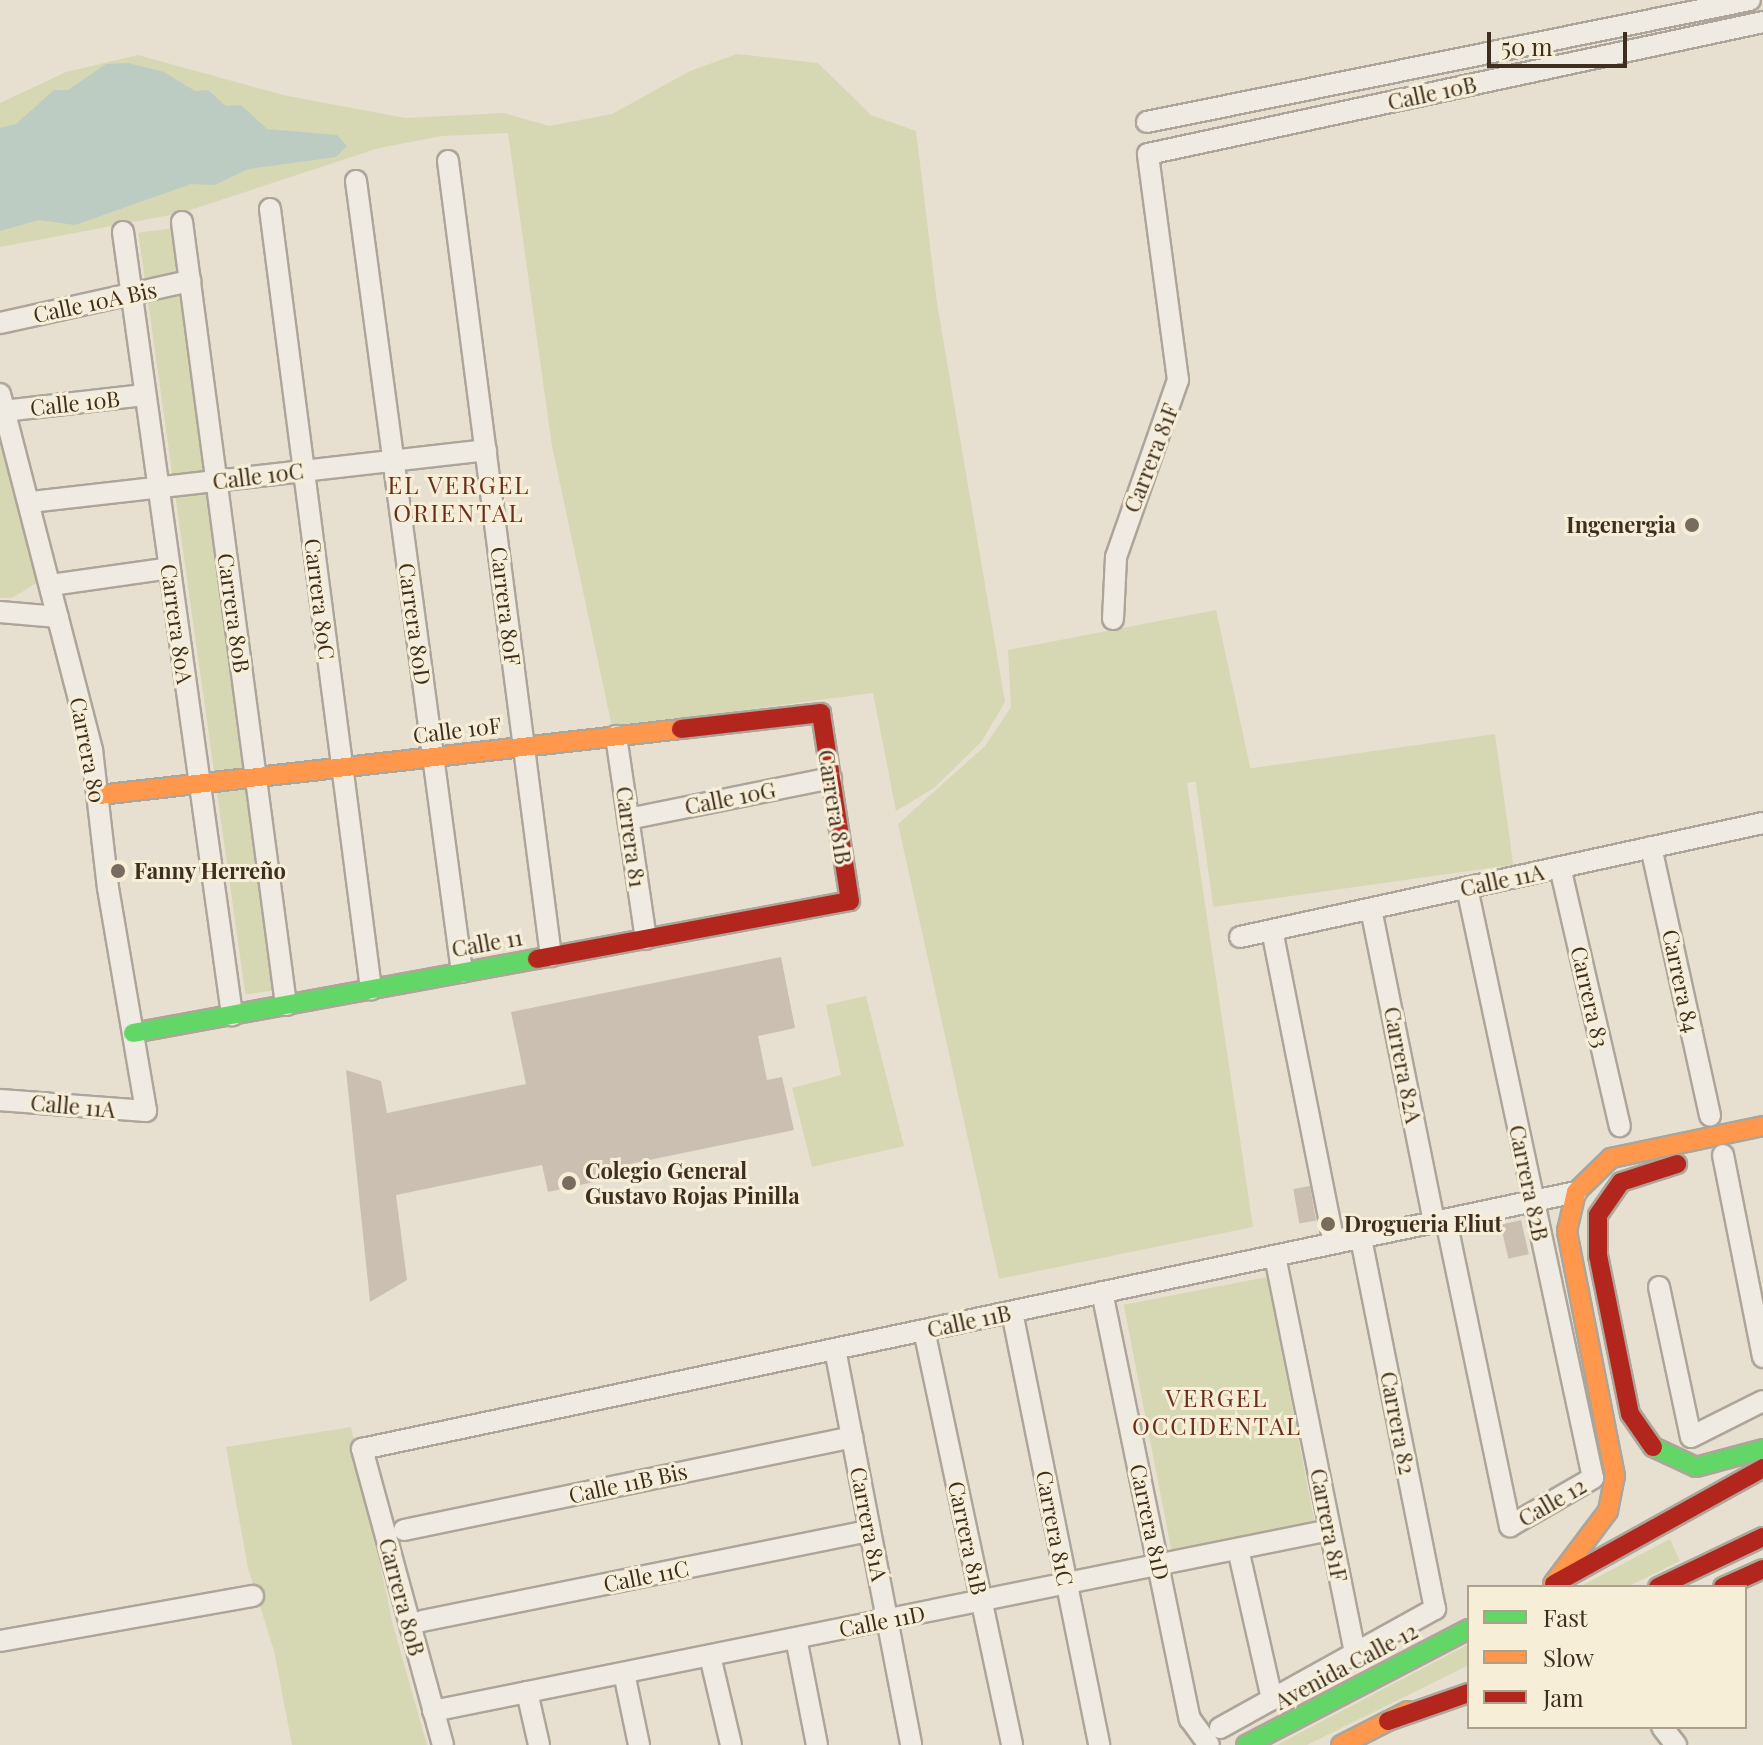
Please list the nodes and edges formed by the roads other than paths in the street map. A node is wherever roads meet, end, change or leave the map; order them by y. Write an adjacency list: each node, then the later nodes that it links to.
1 (1750, 0): 3 (street, Calle 10B)
2 (1763, 22): 4 (street, Calle 10B)
3 (1147, 122)
4 (1148, 154): 25 (street, Carrera 81F)
5 (448, 161): 15 (street, Carrera 80F)
6 (356, 181): 16 (street, Carrera 80D)
7 (270, 209): 17 (street, Carrera 80C)
8 (182, 222): 10 (street, Carrera 80B)
9 (123, 232): 11 (street, Carrera 80A)
10 (190, 281): 11 (street, Calle 10A Bis); 18 (street, Carrera 80B)
11 (131, 294): 12 (street, Calle 10A Bis); 13 (street, Carrera 80A)
12 (0, 323)
13 (145, 395): 14 (street, Calle 10B); 19 (street, Carrera 80A)
14 (2, 402): 20 (street, Carrera 80)
15 (486, 450): 16 (street, Calle 10C); 28 (street, Carrera 80F)
16 (393, 461): 17 (street, Calle 10C); 29 (street, Carrera 80D)
17 (304, 471): 18 (street, Calle 10C); 30 (street, Carrera 80C)
18 (217, 481): 19 (street, Calle 10C); 31 (street, Carrera 80B)
19 (158, 488): 20 (street, Calle 10C); 21 (street, Carrera 80A)
20 (31, 502): 22 (street, Carrera 80)
21 (170, 568): 22 (street); 33 (street, Carrera 80A)
22 (51, 585): 24 (street, Carrera 80)
23 (0, 612): 24 (street)
24 (58, 617): 34 (street, Carrera 80)
25 (1113, 619)
26 (821, 713): 27 (main road, Calle 10F); 32 (main road, Carrera 81B)
27 (616, 736): 28 (main road, Calle 10F); 35 (street, Carrera 81)
28 (524, 746): 29 (main road, Calle 10F); 45 (street, Carrera 80F)
29 (433, 757): 30 (main road, Calle 10F); 46 (street, Carrera 80D)
30 (342, 767): 31 (main road, Calle 10F); 47 (street, Carrera 80C)
31 (256, 777): 33 (main road, Calle 10F); 48 (street, Carrera 80B)
32 (831, 778): 35 (street, Calle 10G); 40 (main road, Carrera 81B)
33 (200, 783): 34 (main road, Calle 10F); 49 (street, Carrera 80A)
34 (99, 795): 50 (street, Carrera 80)
35 (628, 819): 44 (street, Carrera 81)
36 (1763, 823): 37 (street, Calle 11A)
37 (1651, 847): 38 (street, Calle 11A); 53 (street, Carrera 84)
38 (1560, 867): 39 (street, Calle 11A); 54 (street, Carrera 83)
39 (1467, 888): 41 (street, Calle 11A); 59 (street, Carrera 82B)
40 (850, 901): 44 (main road, Calle 11)
41 (1371, 909): 42 (street, Calle 11A); 60 (street, Carrera 82A)
42 (1272, 930): 43 (street, Calle 11A); 62 (street)
43 (1240, 937)
44 (646, 939): 45 (main road, Calle 11)
45 (551, 956): 46 (main road, Calle 11)
46 (462, 972): 47 (main road, Calle 11)
47 (371, 989): 48 (main road, Calle 11)
48 (286, 1005): 49 (main road, Calle 11)
49 (232, 1015): 50 (main road, Calle 11)
50 (133, 1033): 52 (street, Carrera 80)
51 (0, 1100): 52 (street, Calle 11A)
52 (146, 1111)
53 (1710, 1116)
54 (1620, 1126)
55 (1763, 1126): 58 (main road)
56 (1763, 1147): 57 (main road)
57 (1723, 1155): 69 (street); 73 (main road)
58 (1576, 1192): 59 (street, Calle 11B); 85 (main road)
59 (1533, 1201): 60 (street, Calle 11B); 75 (street, Carrera 82B)
60 (1440, 1221): 61 (street, Calle 11B); 76 (street, Carrera 82A)
61 (1361, 1238): 62 (street, Calle 11B); 96 (street, Carrera 82)
62 (1334, 1243): 63 (street, Calle 11B)
63 (1275, 1256): 65 (street, Calle 11B); 78 (street, Carrera 81F)
64 (1659, 1287): 70 (street)
65 (1102, 1292): 66 (street, Calle 11B); 82 (street, Carrera 81D)
66 (1012, 1312): 67 (street, Calle 11B); 84 (street, Carrera 81C)
67 (924, 1330): 68 (street, Calle 11B); 90 (street, Carrera 81B)
68 (835, 1349): 71 (street, Carrera 81A); 72 (street, Calle 11B)
69 (1763, 1357)
70 (1763, 1401)
71 (852, 1437): 77 (street, Calle 11B Bis); 79 (street, Carrera 81A)
72 (362, 1449): 103 (street, Carrera 80B)
73 (1763, 1449)
74 (1763, 1468): 86 (main road)
75 (1593, 1478): 76 (street, Calle 12)
76 (1510, 1526)
77 (404, 1530)
78 (1330, 1530): 81 (street, Calle 11D); 96 (street, Carrera 81F)
79 (870, 1531): 91 (street, Carrera 81A); 92 (street, Calle 11C)
80 (1763, 1537): 87 (main road)
81 (1238, 1549): 82 (street, Calle 11D); 102 (street)
82 (1158, 1565): 84 (street, Calle 11D); 106 (street, Carrera 81D)
83 (1763, 1569): 88 (main road)
84 (1066, 1583): 90 (street, Calle 11D); 114 (street, Carrera 81C)
85 (1551, 1585)
86 (1552, 1585)
87 (1662, 1585)
88 (1727, 1585)
89 (253, 1596): 95 (street)
90 (982, 1600): 91 (street, Calle 11D); 113 (street, Carrera 81B)
91 (887, 1619): 94 (street, Calle 11D); 112 (street, Carrera 81A)
92 (422, 1621)
93 (1467, 1630): 115 (main road, Avenida Calle 12)
94 (796, 1638): 97 (street, Calle 11D); 111 (street)
95 (0, 1641)
96 (1355, 1653): 102 (street)
97 (710, 1656): 98 (street, Calle 11D); 110 (street)
98 (624, 1673): 100 (street, Calle 11D); 109 (street)
99 (1467, 1681): 104 (main road)
100 (527, 1692): 103 (street, Calle 11D); 108 (street)
101 (1467, 1694): 104 (main road)
102 (1272, 1699): 106 (street)
103 (433, 1711): 107 (street, Carrera 80B)
104 (1388, 1721): 116 (main road)
105 (1664, 1729): 117 (street)
106 (1214, 1737)
107 (443, 1745)
108 (539, 1745)
109 (639, 1745)
110 (731, 1745)
111 (817, 1745)
112 (911, 1745)
113 (1012, 1745)
114 (1099, 1745)
115 (1246, 1745)
116 (1341, 1745)
117 (1676, 1745)

